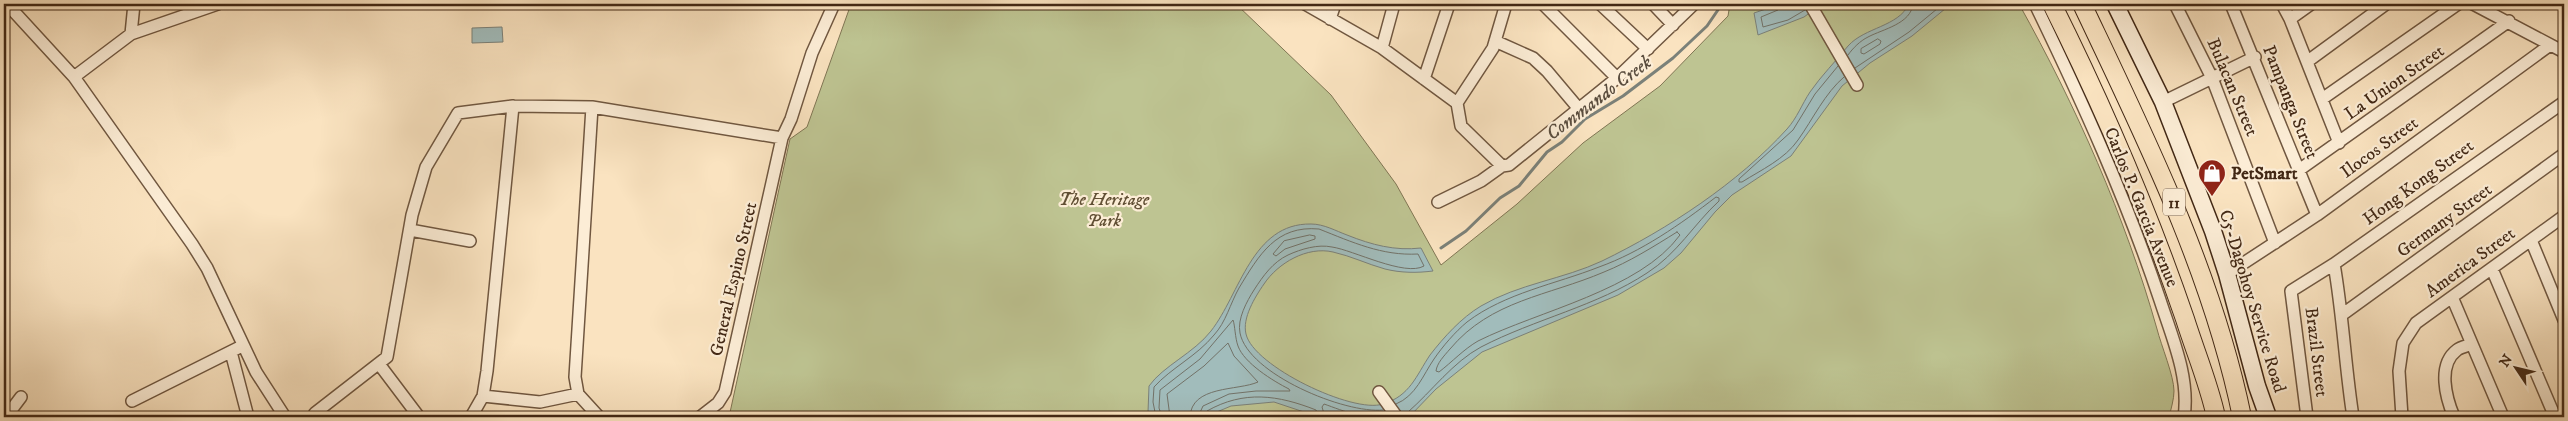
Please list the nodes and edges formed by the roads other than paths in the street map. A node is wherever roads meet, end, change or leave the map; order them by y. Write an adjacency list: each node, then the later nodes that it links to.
1 (7, 4): 38 (street)
2 (134, 4): 30 (street)
3 (218, 4): 30 (street)
4 (834, 4): 50 (street, General Espino Street)
5 (1305, 4): 26 (street)
6 (1335, 4): 26 (street)
7 (1394, 4): 33 (street)
8 (1449, 4): 41 (street)
9 (1506, 4): 31 (street)
10 (1543, 4): 39 (street)
11 (1600, 4): 34 (street)
12 (1653, 4): 29 (street)
13 (1694, 4): 29 (street)
14 (1810, 4): 42 (street)
15 (2035, 4): 89 (street)
16 (2052, 4): 71 (main road, Carlos P. Garcia Avenue / 11)
17 (2082, 4): 80 (main road, Carlos P. Garcia Avenue / 11)
18 (2115, 4): 44 (main road, C5-Dagohoy Service Road)
19 (2175, 4): 40 (street, Bulacan Street)
20 (2231, 4): 36 (street, Pampanga Street)
21 (2282, 4): 27 (street)
22 (2311, 4): 27 (street)
23 (2386, 4): 37 (street)
24 (2458, 4): 43 (street)
25 (2473, 4): 28 (street)
26 (1330, 19): 33 (street)
27 (2290, 19): 37 (street)
28 (2509, 21): 32 (street); 51 (street, La Union Street)
29 (1673, 25): 34 (street)
30 (131, 34): 38 (street)
31 (1495, 41): 46 (street); 49 (street)
32 (2550, 45): 35 (street); 56 (street, Ilocos Street)
33 (1382, 48): 41 (street)
34 (1648, 50): 39 (street)
35 (2564, 52)
36 (2255, 57): 40 (street); 54 (street, Pampanga Street)
37 (2308, 62): 43 (street)
38 (74, 77): 70 (street)
39 (1617, 78): 49 (street)
40 (2212, 78): 44 (street); 61 (street, Bulacan Street)
41 (1424, 79): 46 (street)
42 (1857, 85)
43 (2322, 99): 51 (street)
44 (2166, 100): 64 (main road, C5-Dagohoy Service Road)
45 (2564, 102): 62 (street, Hong Kong Street)
46 (1457, 103): 53 (street)
47 (513, 106): 48 (street); 58 (street); 76 (street)
48 (592, 107): 50 (street); 75 (street)
49 (1579, 109): 53 (street)
50 (782, 138): 87 (street, General Espino Street)
51 (2339, 142): 54 (street, La Union Street)
52 (2564, 154): 67 (street, Germany Street)
53 (1505, 166): 55 (street)
54 (2299, 170): 56 (street, Pampanga Street)
55 (1438, 202)
56 (2317, 215): 61 (street, Ilocos Street)
57 (2564, 216): 59 (street, America Street)
58 (410, 230): 60 (street); 73 (street)
59 (2531, 240): 63 (street, America Street); 68 (street)
60 (470, 241)
61 (2276, 244): 64 (street, Ilocos Street)
62 (2334, 264): 65 (street, Hong Kong Street); 67 (street)
63 (2492, 269): 66 (street, America Street); 98 (street)
64 (2227, 274): 92 (main road, C5-Dagohoy Service Road)
65 (2292, 291): 93 (street, Brazil Street)
66 (2452, 297): 69 (street); 95 (street, America Street)
67 (2343, 314): 94 (street)
68 (2564, 320)
69 (2472, 344): 96 (street); 97 (street)
70 (242, 346): 72 (street); 83 (street)
71 (2195, 349): 90 (main road); 91 (main road, Carlos P. Garcia Avenue / 11)
72 (231, 352): 78 (street); 82 (street)
73 (379, 364): 79 (street); 84 (street)
74 (1379, 392): 88 (street)
75 (578, 394): 76 (street); 86 (street)
76 (483, 396): 85 (street)
77 (21, 397): 81 (street)
78 (132, 401)
79 (315, 412)
80 (2243, 415)
81 (6, 417)
82 (248, 417)
83 (285, 417)
84 (419, 417)
85 (471, 417)
86 (599, 417)
87 (700, 417)
88 (1397, 417)
89 (2184, 417)
90 (2204, 417)
91 (2216, 417)
92 (2268, 417)
93 (2307, 417)
94 (2353, 417)
95 (2402, 417)
96 (2454, 417)
97 (2502, 417)
98 (2555, 417)

